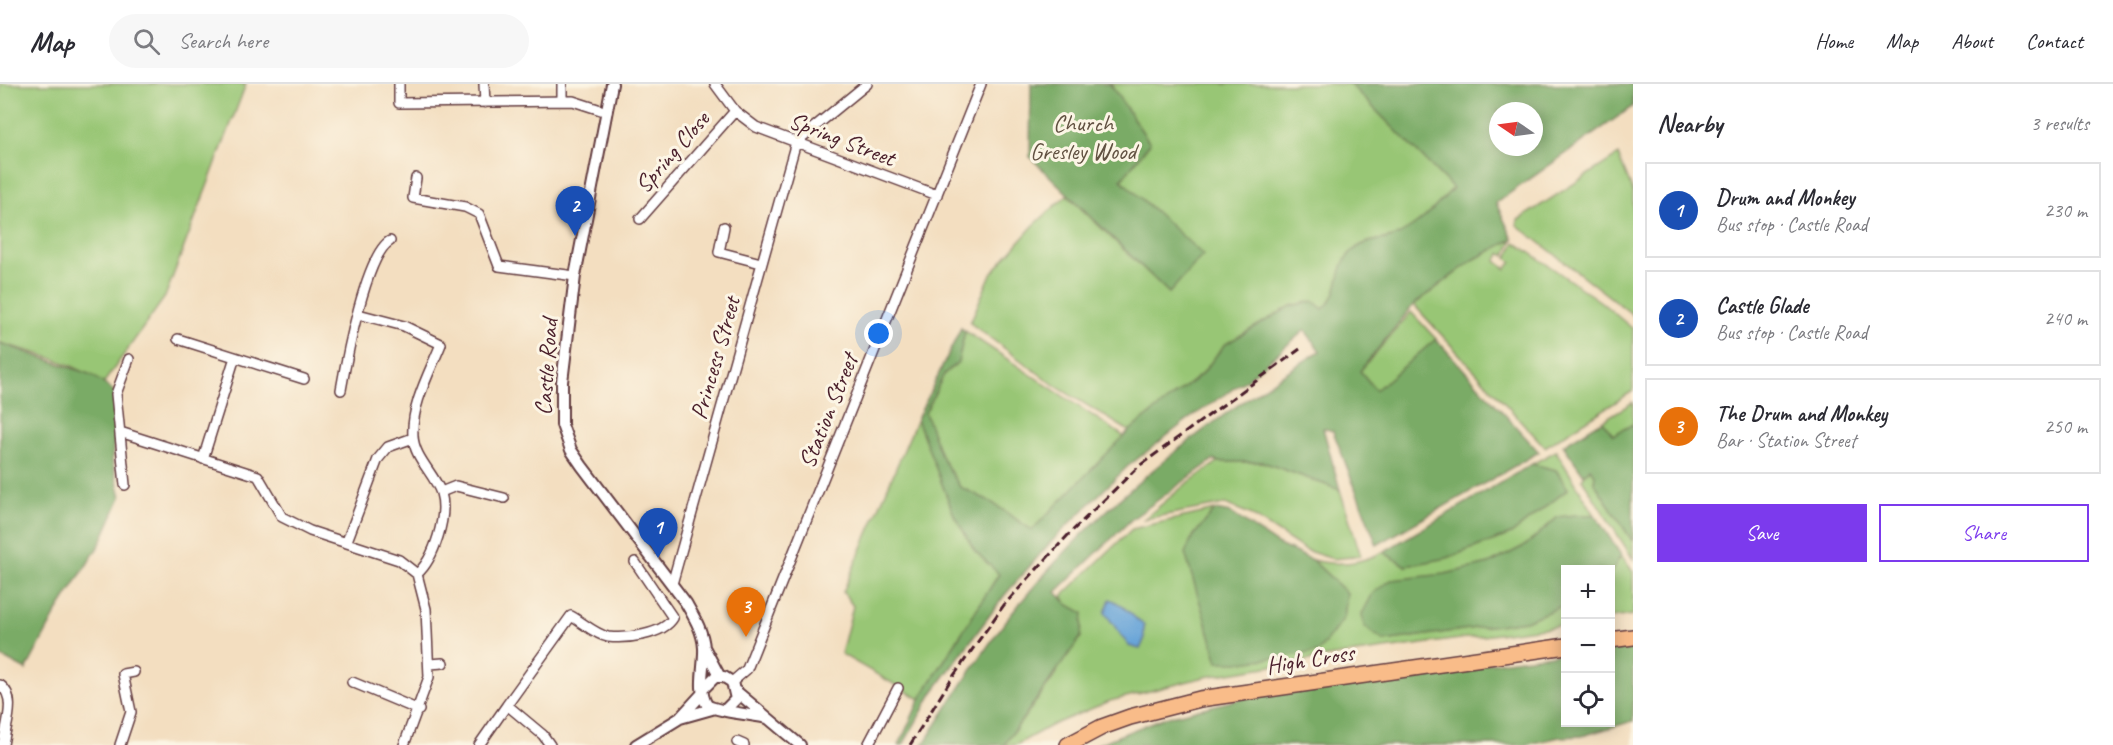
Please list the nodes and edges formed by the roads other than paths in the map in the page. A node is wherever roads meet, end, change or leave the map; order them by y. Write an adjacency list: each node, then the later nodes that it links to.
1 (399, 84): 9 (street)
2 (484, 84): 9 (street)
3 (562, 84): 8 (street)
4 (612, 84): 11 (street, Castle Road)
5 (715, 84): 10 (street, Spring Street)
6 (867, 84): 12 (street)
7 (981, 84): 14 (street, Station Street)
8 (562, 101): 9 (street); 11 (street)
9 (485, 103)
10 (735, 111): 12 (street, Spring Street); 15 (street, Spring Close)
11 (607, 112): 19 (street, Castle Road)
12 (796, 142): 14 (street, Spring Street); 18 (street, Princess Street)
13 (416, 178): 19 (street)
14 (937, 195): 46 (street, Station Street)
15 (640, 219)
16 (724, 227): 18 (street)
17 (390, 241): 20 (street)
18 (761, 263): 35 (street, Princess Street)
19 (575, 276): 35 (street, Castle Road)
20 (358, 314): 25 (street); 27 (street)
21 (178, 339): 22 (street)
22 (235, 357): 24 (street); 28 (street)
23 (129, 359): 26 (street)
24 (304, 379)
25 (341, 390)
26 (120, 432): 28 (street); 29 (street)
27 (413, 438): 30 (street); 32 (street)
28 (203, 459): 32 (street)
29 (125, 485)
30 (441, 492): 31 (street); 34 (street)
31 (504, 498)
32 (347, 541): 34 (street)
33 (635, 562): 49 (street)
34 (417, 574): 41 (street)
35 (672, 584): 39 (street, Castle Road)
36 (1633, 637): 37 (highway)
37 (1615, 639)
38 (1561, 647): 63 (highway, High Cross)
39 (705, 649): 43 (street, Castle Road); 48 (street, Castle Road)
40 (443, 663): 41 (street)
41 (429, 664): 51 (street)
42 (134, 672): 56 (street)
43 (720, 676): 46 (street); 48 (street)
44 (352, 682): 51 (street)
45 (0, 685): 55 (street)
46 (734, 687): 52 (street); 54 (street)
47 (898, 688): 62 (street)
48 (703, 691): 50 (street); 53 (street)
49 (507, 705): 58 (street); 59 (street)
50 (712, 709): 52 (street); 53 (street)
51 (419, 710): 57 (street)
52 (725, 710): 54 (street)
53 (680, 718): 60 (street)
54 (767, 718): 61 (street)
55 (3, 745)
56 (120, 745)
57 (404, 745)
58 (479, 745)
59 (550, 745)
60 (636, 745)
61 (800, 745)
62 (868, 745)
63 (1068, 745)

